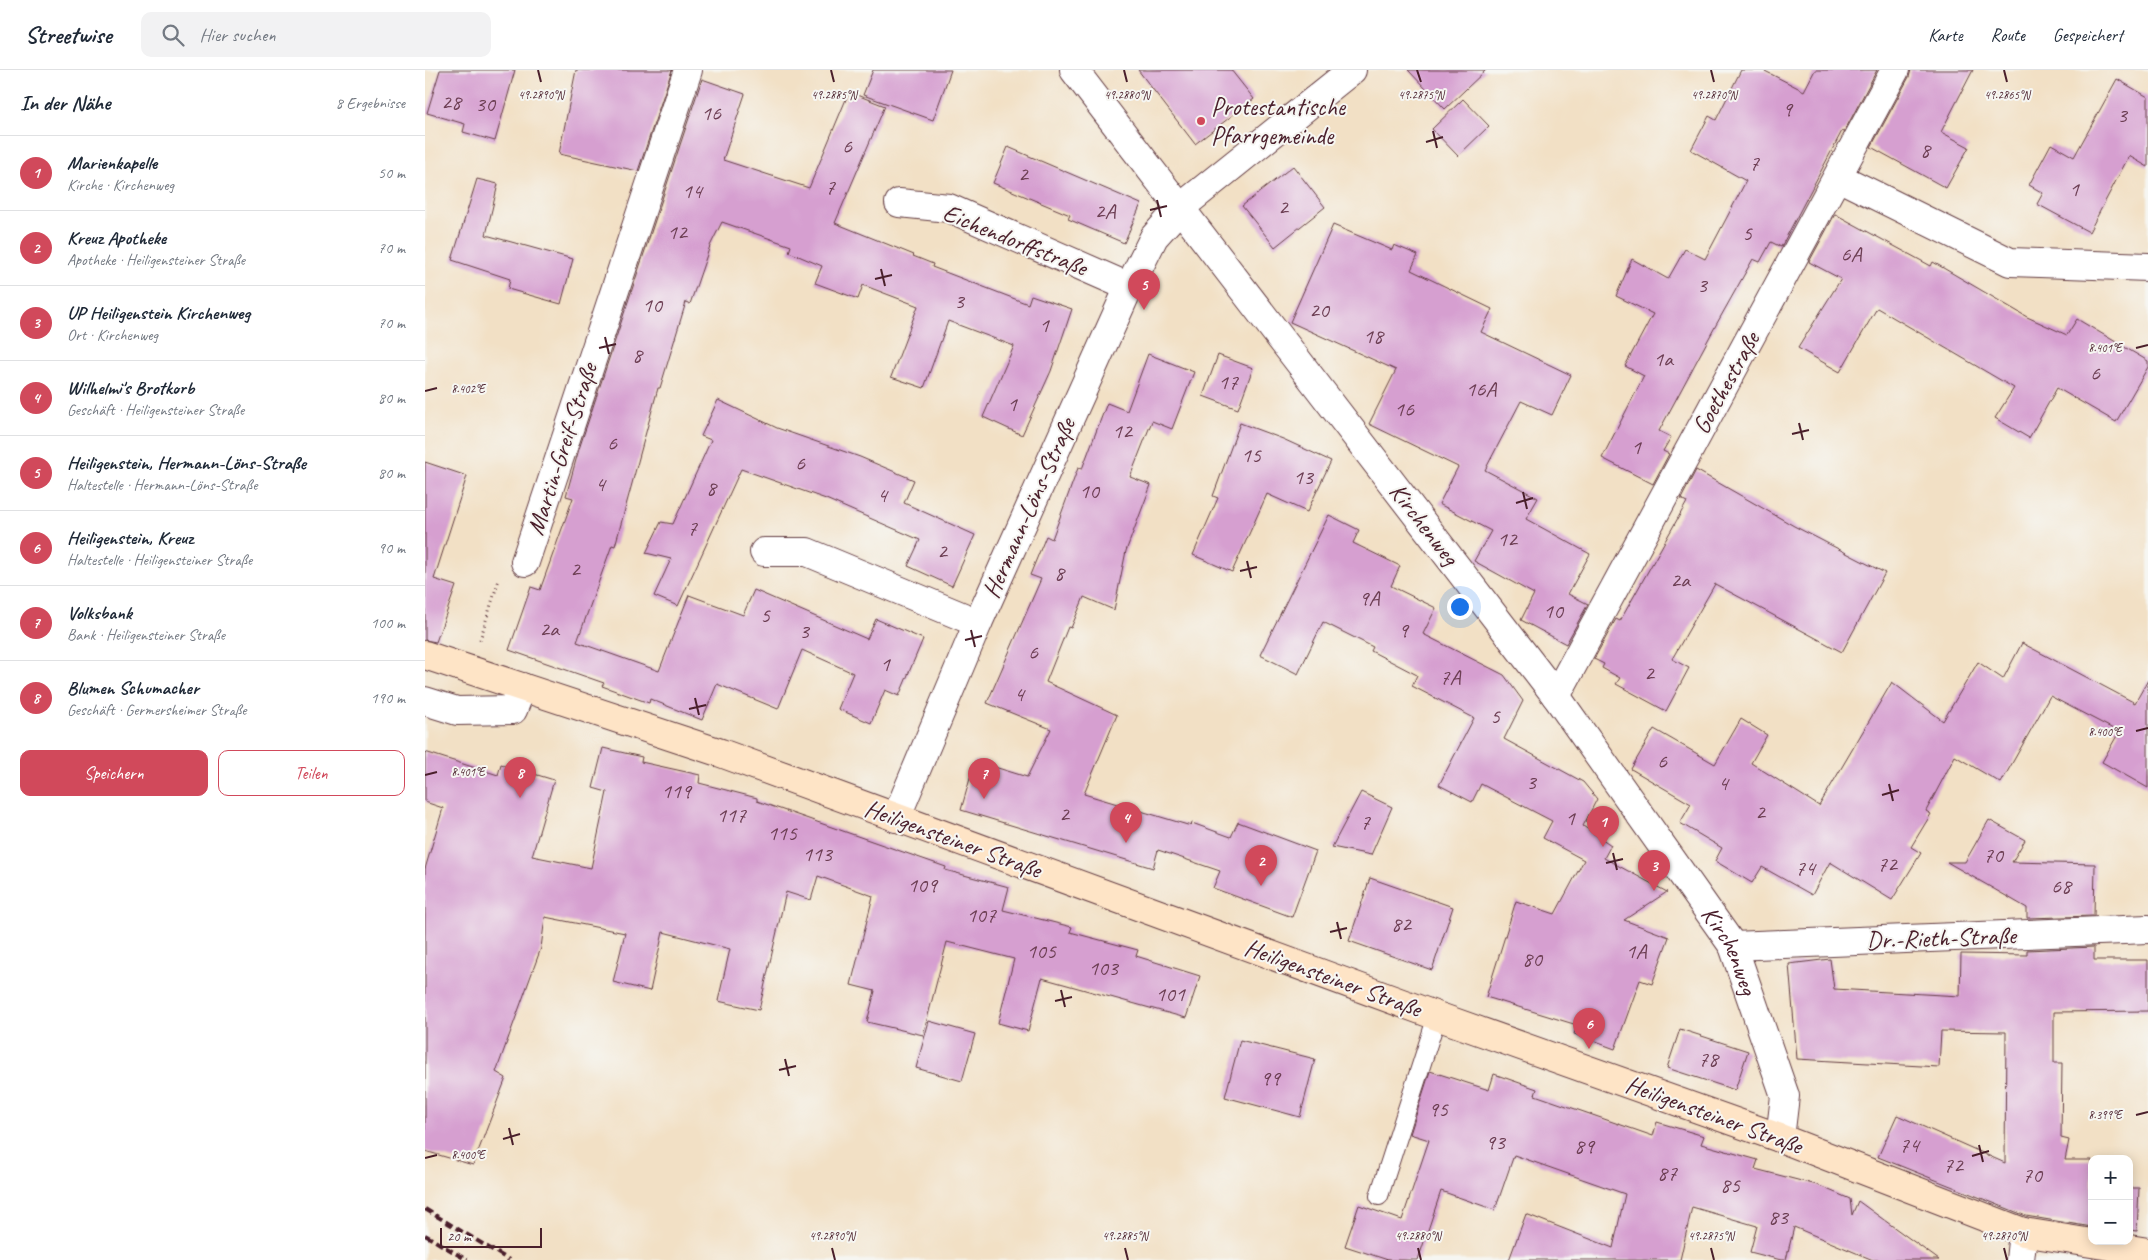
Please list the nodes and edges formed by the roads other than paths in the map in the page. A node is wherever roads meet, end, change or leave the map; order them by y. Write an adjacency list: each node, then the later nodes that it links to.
1 (688, 70): 11 (street, Martin-Greif-Straße)
2 (1074, 70): 7 (street, Kirchenweg)
3 (1352, 70): 7 (street, Hermann-Löns-Straße)
4 (1895, 70): 5 (street, Goethestraße)
5 (1839, 176): 8 (street); 15 (street, Goethestraße)
6 (899, 204): 9 (street, Eichendorffstraße)
7 (1180, 208): 9 (street, Hermann-Löns-Straße); 15 (street, Kirchenweg)
8 (2148, 269)
9 (1129, 287): 12 (street, Hermann-Löns-Straße)
10 (764, 552): 12 (street)
11 (525, 562)
12 (977, 623): 17 (street, Hermann-Löns-Straße)
13 (425, 655): 14 (main road, Heiligensteiner Straße)
14 (522, 687): 16 (street); 17 (main road, Heiligensteiner Straße)
15 (1556, 696): 19 (street, Kirchenweg)
16 (425, 701)
17 (896, 818): 20 (main road, Heiligensteiner Straße)
18 (2148, 929): 19 (street, Dr.-Rieth-Straße)
19 (1733, 946): 21 (street, Kirchenweg)
20 (1437, 1016): 21 (main road, Heiligensteiner Straße); 22 (lane)
21 (1780, 1138): 23 (main road, Heiligensteiner Straße)
22 (1379, 1196)
23 (2023, 1232): 24 (main road, Heiligensteiner Straße); 25 (street)
24 (2148, 1252)
25 (2020, 1260)

